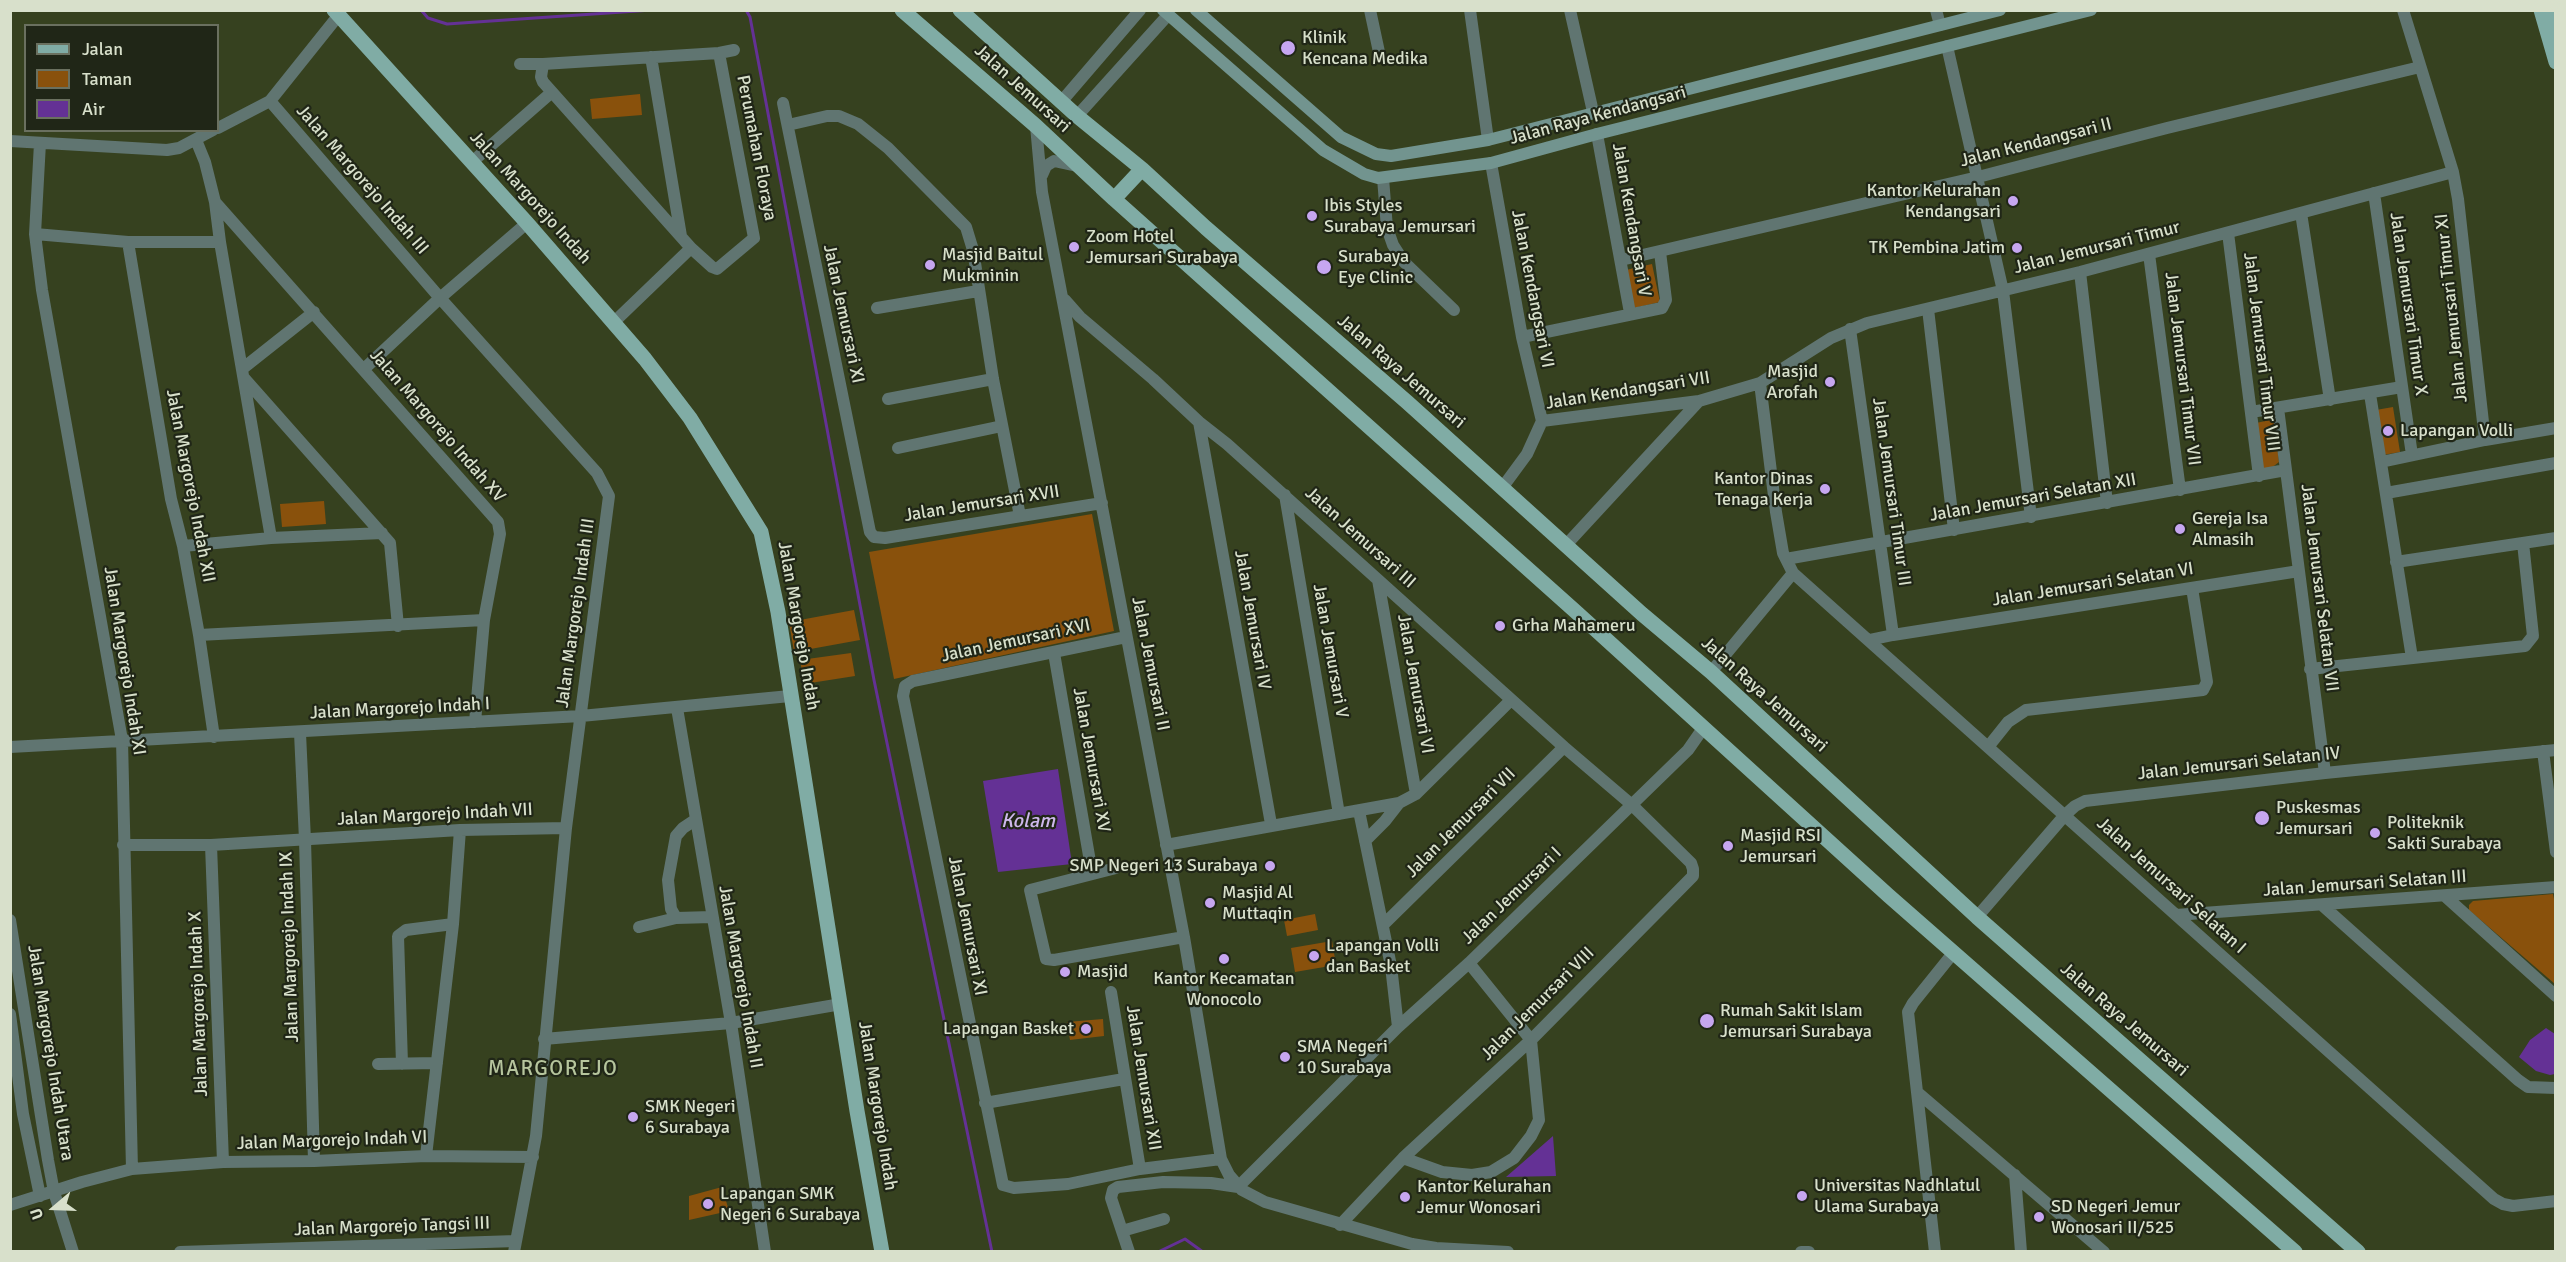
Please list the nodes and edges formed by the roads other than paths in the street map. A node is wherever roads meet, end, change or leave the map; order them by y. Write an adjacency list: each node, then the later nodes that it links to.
1 (902, 10): 38 (main road, Jalan Jemursari)
2 (960, 10): 33 (main road, Jalan Jemursari)
3 (1140, 10): 33 (street)
4 (1197, 10): 26 (main road, Jalan Raya Kendangsari)
5 (1470, 10): 43 (street)
6 (1570, 10): 35 (street)
7 (1936, 10): 17 (street)
8 (2000, 10): 17 (main road, Jalan Raya Kendangsari)
9 (2091, 10): 18 (main road, Jalan Raya Kendangsari)
10 (2403, 10): 27 (street, Jalan Jemursari Timur XI)
11 (2541, 10): 23 (main road)
12 (2552, 10): 16 (main road)
13 (336, 13): 32 (street); 47 (main road, Jalan Margorejo Indah)
14 (1165, 13): 29 (main road, Jalan Raya Kendangsari); 36 (street)
15 (1368, 13): 20 (street)
16 (2556, 22)
17 (1940, 25): 28 (main road, Jalan Raya Kendangsari)
18 (1947, 46): 31 (main road, Jalan Raya Kendangsari); 54 (street)
19 (734, 50): 21 (street, Perumahan Floraya)
20 (1379, 52)
21 (720, 53): 22 (street, Perumahan Floraya); 66 (street, Perumahan Floraya)
22 (651, 57): 25 (street, Perumahan Floraya); 63 (street)
23 (2556, 62)
24 (520, 64): 25 (street)
25 (543, 64): 30 (street, Perumahan Floraya)
26 (1261, 67): 29 (main road); 46 (main road, Jalan Raya Kendangsari)
27 (2420, 68): 52 (street, Jalan Jemursari Timur XI); 54 (street, Jalan Kendangsari II)
28 (1728, 78): 31 (main road); 35 (main road, Jalan Raya Kendangsari)
29 (1244, 82): 55 (main road, Jalan Raya Kendangsari)
30 (552, 92): 47 (street); 63 (street, Perumahan Floraya)
31 (1733, 99): 41 (main road, Jalan Raya Kendangsari)
32 (270, 101): 39 (street); 73 (street, Jalan Margorejo Indah III)
33 (1061, 102): 36 (main road, Jalan Jemursari)
34 (783, 103): 37 (street, Jalan Jemursari XI)
35 (1593, 112): 43 (main road, Jalan Raya Kendangsari)
36 (1077, 117): 50 (main road, Jalan Jemursari)
37 (788, 125): 71 (street); 114 (street, Jalan Jemursari XI)
38 (1036, 126): 49 (main road, Jalan Jemursari); 53 (street, Jalan Jemursari II)
39 (219, 127)
40 (210, 132): 42 (street)
41 (1597, 134): 48 (main road, Jalan Raya Kendangsari); 69 (street, Jalan Kendangsari V)
42 (196, 140): 45 (street); 58 (street)
43 (1488, 140): 46 (main road, Jalan Raya Kendangsari)
44 (10, 141): 45 (street)
45 (40, 143): 62 (street, Jalan Margorejo Indah XI)
46 (1455, 147): 51 (main road)
47 (472, 162): 60 (main road, Jalan Margorejo Indah)
48 (1491, 163): 51 (main road, Jalan Raya Kendangsari); 82 (street, Jalan Kendangsari VI)
49 (1077, 166): 53 (street); 57 (main road, Jalan Jemursari)
50 (1142, 169): 57 (main road); 105 (main road, Jalan Raya Jemursari)
51 (1460, 169): 55 (main road, Jalan Raya Kendangsari)
52 (2453, 172): 56 (street, Jalan Jemursari Timur); 98 (street, Jalan Jemursari Timur XI)
53 (1042, 175): 74 (street, Jalan Jemursari II)
54 (1978, 177): 67 (street, Jalan Kendangsari II); 72 (street)
55 (1383, 178): 77 (street)
56 (2374, 193): 59 (street, Jalan Jemursari Timur); 87 (street, Jalan Jemursari Timur X)
57 (1114, 199): 144 (main road)
58 (215, 202): 65 (street); 78 (street, Jalan Margorejo Indah XV)
59 (2301, 213): 61 (street, Jalan Jemursari Timur); 90 (street)
60 (527, 223): 73 (street); 80 (main road, Jalan Margorejo Indah)
61 (2228, 232): 68 (street, Jalan Jemursari Timur); 93 (street, Jalan Jemursari Timur VIII)
62 (35, 234): 64 (street); 147 (street, Jalan Margorejo Indah XI)
63 (681, 237): 66 (street, Perumahan Floraya)
64 (128, 242): 65 (street); 121 (street, Jalan Margorejo Indah XII)
65 (220, 242): 84 (street)
66 (691, 248): 80 (street)
67 (1660, 252): 69 (street, Jalan Kendangsari II); 79 (street)
68 (2149, 254): 70 (street, Jalan Jemursari Timur); 106 (street, Jalan Jemursari Timur VII)
69 (1621, 260): 79 (street, Jalan Kendangsari V)
70 (2080, 272): 72 (street, Jalan Jemursari Timur); 110 (street)
71 (978, 291): 75 (street); 85 (street)
72 (2003, 291): 76 (street, Jalan Jemursari Timur); 112 (street)
73 (440, 298): 83 (street); 142 (street, Jalan Margorejo Indah III)
74 (1064, 299): 95 (street, Jalan Jemursari III); 109 (street, Jalan Jemursari II)
75 (877, 308)
76 (1928, 309): 81 (street, Jalan Jemursari Timur); 113 (street)
77 (1454, 310)
78 (314, 312): 83 (street, Jalan Margorejo Indah XV); 84 (street)
79 (1630, 313): 82 (street)
80 (613, 323): 139 (main road, Jalan Margorejo Indah)
81 (1850, 329): 86 (street, Jalan Jemursari Timur); 119 (street, Jalan Jemursari Timur III)
82 (1522, 338): 94 (street, Jalan Kendangsari VI)
83 (364, 369): 128 (street, Jalan Margorejo Indah XV)
84 (243, 373): 115 (street); 116 (street)
85 (993, 379): 89 (street); 96 (street)
86 (1760, 383): 91 (street, Jalan Kendangsari VII); 122 (street, Jalan Jemursari Selatan I)
87 (2402, 387): 88 (street); 100 (street, Jalan Jemursari Timur X)
88 (2370, 394): 90 (street); 101 (street)
89 (888, 399)
90 (2330, 400): 92 (street)
91 (1699, 401): 94 (street, Jalan Kendangsari VII); 120 (street)
92 (2278, 408): 93 (street); 103 (street, Jalan Jemursari Selatan VII)
93 (2251, 412): 104 (street, Jalan Jemursari Timur VIII)
94 (1542, 421): 105 (street, Jalan Kendangsari VII)
95 (1198, 422): 108 (street, Jalan Jemursari III); 160 (street, Jalan Jemursari IV)
96 (1002, 426): 99 (street); 111 (street)
97 (2556, 428): 98 (street)
98 (2485, 440): 100 (street)
99 (898, 448)
100 (2412, 455): 101 (street)
101 (2381, 462): 107 (street)
102 (2556, 463): 107 (street)
103 (2286, 470): 104 (street, Jalan Jemursari Selatan XII); 124 (street, Jalan Jemursari Selatan VII)
104 (2259, 476): 106 (street, Jalan Jemursari Selatan XII)
105 (1502, 488): 120 (main road, Jalan Raya Jemursari)
106 (2180, 490): 110 (street, Jalan Jemursari Selatan XII)
107 (2386, 493): 123 (street)
108 (1285, 495): 126 (street, Jalan Jemursari III); 157 (street, Jalan Jemursari V)
109 (1102, 503): 111 (street, Jalan Jemursari XVII); 132 (street, Jalan Jemursari II)
110 (2107, 503): 112 (street, Jalan Jemursari Selatan XII)
111 (1020, 516): 114 (street, Jalan Jemursari XVII)
112 (2031, 516): 113 (street, Jalan Jemursari Selatan XII)
113 (1954, 530): 119 (street, Jalan Jemursari Selatan XII)
114 (870, 532)
115 (382, 533): 116 (street); 129 (street)
116 (271, 538): 121 (street)
117 (2556, 538): 118 (street)
118 (2523, 543): 123 (street); 135 (street)
119 (1880, 544): 122 (street, Jalan Jemursari Selatan XII); 131 (street, Jalan Jemursari Timur III)
120 (1566, 545): 137 (main road, Jalan Raya Jemursari)
121 (183, 546): 130 (street, Jalan Margorejo Indah XII)
122 (1785, 556): 125 (street, Jalan Jemursari Selatan I)
123 (2396, 562): 135 (street)
124 (2299, 571): 127 (street, Jalan Jemursari Selatan VI); 136 (street, Jalan Jemursari Selatan VII)
125 (1793, 573): 133 (street, Jalan Jemursari Selatan I); 137 (street)
126 (1378, 579): 140 (street, Jalan Jemursari III); 153 (street, Jalan Jemursari VI)
127 (2192, 588): 131 (street, Jalan Jemursari Selatan VI); 150 (street)
128 (484, 620): 129 (street); 143 (street, Jalan Margorejo Indah XV)
129 (399, 626): 130 (street)
130 (199, 635): 146 (street, Jalan Margorejo Indah XII)
131 (1893, 635): 133 (street)
132 (1126, 637): 134 (street, Jalan Jemursari XVI); 167 (street, Jalan Jemursari II)
133 (1869, 640): 150 (street, Jalan Jemursari Selatan I)
134 (1054, 653): 138 (street, Jalan Jemursari XVI); 170 (street, Jalan Jemursari XV)
135 (2412, 658): 136 (street)
136 (2310, 669): 152 (street, Jalan Jemursari Selatan VII)
137 (1711, 672): 176 (main road, Jalan Raya Jemursari)
138 (913, 681): 202 (street, Jalan Jemursari XI)
139 (790, 696): 141 (street, Jalan Margorejo Indah I); 187 (main road, Jalan Margorejo Indah)
140 (1511, 700): 149 (street, Jalan Jemursari III); 153 (street, Jalan Jemursari VI)
141 (677, 708): 142 (street, Jalan Margorejo Indah I); 159 (street, Jalan Margorejo Indah II)
142 (580, 716): 143 (street, Jalan Margorejo Indah I); 161 (street, Jalan Margorejo Indah III)
143 (475, 722): 145 (street, Jalan Margorejo Indah I)
144 (1704, 727): 155 (street, Jalan Jemursari I); 183 (main road)
145 (300, 733): 146 (street, Jalan Margorejo Indah I); 163 (street, Jalan Margorejo Indah IX)
146 (214, 738): 147 (street, Jalan Margorejo Indah I)
147 (122, 740): 148 (street, Jalan Margorejo Indah I); 165 (street, Jalan Margorejo Indah XI)
148 (10, 747)
149 (1564, 747): 155 (street, Jalan Jemursari III); 180 (street, Jalan Jemursari VII)
150 (1988, 747): 158 (street, Jalan Jemursari Selatan I)
151 (2549, 751): 152 (street, Jalan Jemursari Selatan IV); 168 (street)
152 (2325, 773): 158 (street, Jalan Jemursari Selatan IV)
153 (1416, 794): 154 (street, Jalan Jemursari VI)
154 (1399, 803): 156 (street, Jalan Jemursari VI); 164 (street, Jalan Jemursari VI)
155 (1632, 805): 184 (street, Jalan Jemursari I); 192 (street, Jalan Jemursari VIII)
156 (1359, 811): 157 (street, Jalan Jemursari VI); 164 (street)
157 (1339, 814): 160 (street, Jalan Jemursari VI)
158 (2065, 816): 174 (street, Jalan Jemursari Selatan I); 176 (street, Jalan Jemursari Selatan IV)
159 (695, 820): 175 (street, Jalan Margorejo Indah II); 177 (street)
160 (1271, 824): 167 (street, Jalan Jemursari VI)
161 (566, 828): 162 (street, Jalan Margorejo Indah VII); 191 (street, Jalan Margorejo Indah III)
162 (460, 830): 163 (street, Jalan Margorejo Indah VII); 179 (street)
163 (305, 840): 166 (street, Jalan Margorejo Indah VII); 207 (street, Jalan Margorejo Indah IX)
164 (1365, 841): 180 (street)
165 (123, 845): 166 (street, Jalan Margorejo Indah VII); 209 (street, Jalan Margorejo Indah XI)
166 (210, 845): 208 (street, Jalan Margorejo Indah X)
167 (1166, 845): 182 (street, Jalan Jemursari II)
168 (2556, 852)
169 (1116, 868): 170 (street)
170 (1092, 873): 182 (street)
171 (2556, 887): 172 (street, Jalan Jemursari Selatan III)
172 (2446, 897): 173 (street, Jalan Jemursari Selatan III); 186 (street)
173 (2322, 905): 174 (street, Jalan Jemursari Selatan III); 200 (street)
174 (2176, 915): 215 (street, Jalan Jemursari Selatan I)
175 (712, 917): 177 (street); 189 (street, Jalan Margorejo Indah II)
176 (1977, 917): 237 (main road, Jalan Raya Jemursari)
177 (676, 918): 181 (street)
178 (10, 920): 193 (street, Jalan Margorejo Indah Utara)
179 (453, 924): 195 (street); 197 (street)
180 (1383, 925): 190 (street)
181 (639, 927)
182 (1184, 937): 206 (street, Jalan Jemursari II)
183 (1954, 952): 201 (street); 236 (main road)
184 (1469, 963): 190 (street, Jalan Jemursari I); 192 (street)
185 (1111, 992): 199 (street, Jalan Jemursari XII)
186 (2556, 996)
187 (841, 1004): 189 (street); 228 (main road, Jalan Margorejo Indah)
188 (10, 1014): 194 (street, Jalan Margorejo Indah Utara)
189 (731, 1023): 191 (street); 227 (street, Jalan Margorejo Indah II)
190 (1398, 1027): 212 (street, Jalan Jemursari I)
191 (544, 1039): 204 (street, Jalan Margorejo Indah III)
192 (1531, 1040): 205 (street, Jalan Jemursari VIII); 205 (street)
193 (31, 1054): 194 (street); 213 (street, Jalan Margorejo Indah Utara)
194 (16, 1057): 198 (street, Jalan Margorejo Indah Utara)
195 (438, 1063): 197 (street); 203 (street)
196 (378, 1064): 197 (street)
197 (402, 1064)
198 (14, 1076): 214 (street, Jalan Margorejo Indah Utara)
199 (1124, 1079): 202 (street); 210 (street, Jalan Jemursari XII)
200 (2556, 1088)
201 (1917, 1092): 211 (street); 233 (street)
202 (985, 1103): 210 (street, Jalan Jemursari XI)
203 (426, 1156): 204 (street, Jalan Margorejo Indah VI); 207 (street, Jalan Margorejo Indah VI)
204 (533, 1157): 220 (street, Jalan Margorejo Indah III)
205 (1403, 1158): 218 (street, Jalan Jemursari VIII)
206 (1221, 1159): 210 (street); 212 (street)
207 (314, 1161): 208 (street, Jalan Margorejo Indah VI)
208 (223, 1162): 209 (street, Jalan Margorejo Indah VI)
209 (132, 1169): 213 (street, Jalan Margorejo Indah Utara)
210 (1140, 1169)
211 (2015, 1175): 234 (street); 235 (street)
212 (1238, 1187): 218 (street); 219 (street)
213 (54, 1192): 214 (street, Jalan Margorejo Indah Utara); 224 (street, Jalan Margorejo Indah Utara)
214 (40, 1196): 216 (street, Jalan Margorejo Indah Utara)
215 (2556, 1201)
216 (10, 1205)
217 (1164, 1219): 219 (street)
218 (1340, 1225): 223 (street)
219 (1122, 1231): 229 (street)
220 (515, 1246): 221 (street, Jalan Margorejo Tangsi III)
221 (403, 1247): 222 (street, Jalan Margorejo Tangsi III)
222 (269, 1250): 226 (street, Jalan Margorejo Tangsi III)
223 (1436, 1250): 230 (street)
224 (73, 1251)
225 (180, 1251): 226 (street, Jalan Margorejo Tangsi III)
226 (202, 1251)
227 (765, 1251)
228 (882, 1251)
229 (1129, 1251)
230 (1508, 1251)
231 (1801, 1251): 232 (street)
232 (1809, 1251)
233 (1935, 1251)
234 (2021, 1251)
235 (2104, 1251)
236 (2295, 1251)
237 (2358, 1251)

